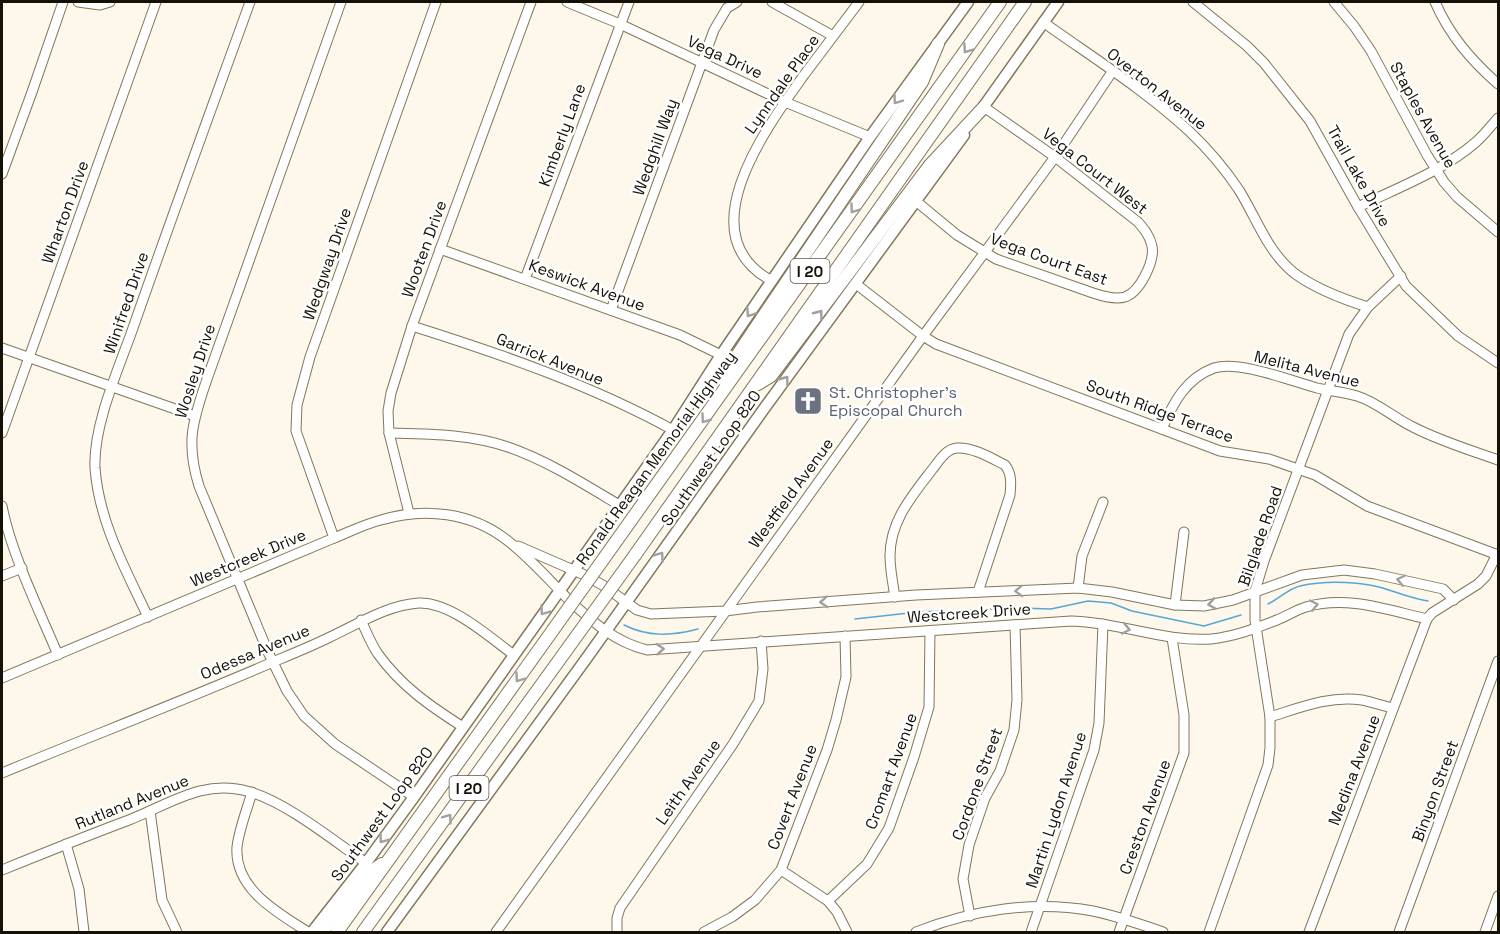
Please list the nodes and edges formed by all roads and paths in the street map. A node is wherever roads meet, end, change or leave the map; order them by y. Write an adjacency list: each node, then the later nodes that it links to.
1 (63, 2): 34 (street)
2 (78, 2): 3 (street)
3 (110, 2)
4 (156, 2): 51 (street, Wharton Drive)
5 (250, 2): 53 (street, Winifred Drive)
6 (341, 2): 57 (street, Wosley Drive)
7 (436, 2): 69 (street, Wedgway Drive)
8 (531, 2): 38 (street, Wooten Drive)
9 (567, 2): 22 (street, Vega Drive)
10 (629, 2): 22 (street, Kimberly Lane)
11 (737, 2): 25 (street, Wedghill Way)
12 (772, 2): 23 (street)
13 (859, 2): 23 (street, Lynndale Place)
14 (968, 2): 24 (main road, Southwest Loop 820)
15 (1000, 2): 56 (highway, Ronald Reagan Memorial Highway / I 20, one-way to 56)
16 (1025, 2): 54 (highway, I 20)
17 (1058, 2): 21 (main road, Southwest Loop 820)
18 (1193, 2): 36 (street, Trail Lake Drive)
19 (1334, 2): 33 (street, Staples Avenue)
20 (1435, 2): 27 (street)
21 (1043, 22): 26 (street, Overton Avenue); 29 (main road, Southwest Loop 820)
22 (620, 24): 25 (street, Vega Drive); 42 (street, Kimberly Lane)
23 (833, 36): 28 (street, Lynndale Place)
24 (938, 44): 31 (main road, Southwest Loop 820, one-way to 31); 56 (highway)
25 (703, 63): 28 (street, Vega Drive); 46 (street, Wedghill Way)
26 (1112, 72): 32 (street, Westfield Avenue); 45 (street, Overton Avenue)
27 (1498, 84)
28 (785, 102): 31 (street, Vega Drive); 43 (street, Lynndale Place)
29 (984, 106): 32 (street, Vega Court West); 35 (main road, Southwest Loop 820); 54 (highway, one-way to 29)
30 (1498, 118): 33 (street)
31 (870, 137): 43 (main road, Southwest Loop 820)
32 (1055, 157): 39 (street, Westfield Avenue); 41 (street, Vega Court West)
33 (1435, 169): 36 (street); 37 (street, Staples Avenue)
34 (2, 174)
35 (917, 202): 39 (street, Vega Court East); 44 (main road, Southwest Loop 820)
36 (1358, 207): 40 (street, Trail Lake Drive)
37 (1498, 232)
38 (440, 249): 42 (street, Keswick Avenue); 47 (street, Wooten Drive)
39 (985, 253): 41 (street, Vega Court East); 48 (street, Westfield Avenue)
40 (1401, 276): 45 (street, Bilglade Road); 52 (street, Trail Lake Drive)
41 (1143, 278)
42 (525, 279): 46 (street, Keswick Avenue)
43 (772, 281): 50 (main road, Southwest Loop 820, one-way to 50)
44 (856, 284): 48 (street, South Ridge Terrace); 83 (main road, Southwest Loop 820, one-way to 44)
45 (1368, 307): 55 (street, Bilglade Road)
46 (611, 310): 50 (street, Keswick Avenue)
47 (412, 326): 59 (street, Garrick Avenue); 61 (street, Wooten Drive)
48 (922, 336): 58 (street, South Ridge Terrace); 85 (street, Westfield Avenue)
49 (2, 348): 51 (street)
50 (722, 354): 59 (main road, Southwest Loop 820)
51 (28, 357): 53 (street); 60 (street, Wharton Drive)
52 (1498, 363)
53 (113, 387): 57 (street); 86 (street, Winifred Drive)
54 (752, 388): 125 (highway, I 20, one-way to 54, bridge)
55 (1329, 391): 58 (street, Melita Avenue); 62 (street, Melita Avenue); 63 (street, Bilglade Road)
56 (724, 393): 111 (highway, Ronald Reagan Memorial Highway / I 20, one-way to 111, bridge)
57 (195, 416): 76 (street, Wosley Drive)
58 (1162, 429): 63 (street, South Ridge Terrace)
59 (673, 430): 65 (main road, Southwest Loop 820)
60 (2, 433)
61 (389, 433): 65 (street); 67 (street, Wooten Drive)
62 (1498, 460)
63 (1299, 469): 71 (street, South Ridge Terrace); 79 (street, Bilglade Road)
64 (1102, 502): 77 (street)
65 (619, 505): 74 (main road, Southwest Loop 820)
66 (2, 506): 72 (street)
67 (409, 513): 69 (street, Westcreek Drive); 70 (street, Westcreek Drive)
68 (1184, 532): 84 (street)
69 (334, 538): 76 (street, Westcreek Drive)
70 (510, 542): 74 (street, Westcreek Drive); 78 (street, Westcreek Drive)
71 (1498, 555): 73 (street)
72 (22, 568): 75 (street); 98 (street)
73 (1494, 569): 82 (street)
74 (574, 570): 78 (main road, Southwest Loop 820); 83 (street, Westcreek Drive)
75 (2, 576)
76 (237, 579): 86 (street, Westcreek Drive); 101 (street, Wosley Drive)
77 (1078, 588): 80 (street, Westcreek Drive, one-way to 80); 84 (street, Westcreek Drive)
78 (559, 590): 93 (street, Westcreek Drive); 99 (main road, Southwest Loop 820, one-way to 99)
79 (1255, 591): 82 (street, Westcreek Drive, one-way to 79); 84 (street, Westcreek Drive, one-way to 84); 91 (street, Bilglade Road)
80 (978, 592): 81 (street, Westcreek Drive); 81 (street)
81 (895, 597): 85 (street, Westcreek Drive, one-way to 85)
82 (1454, 600): 87 (street)
83 (626, 603): 85 (street, Westcreek Drive); 93 (main road, Southwest Loop 820)
84 (1175, 605)
85 (725, 611): 97 (street, Westfield Avenue)
86 (148, 617): 98 (street, Westcreek Drive)
87 (1427, 619): 91 (street, Westcreek Drive, one-way to 87); 103 (street, Medina Avenue)
88 (361, 620): 99 (street, Odessa Avenue); 101 (street, Odessa Avenue); 105 (street)
89 (1103, 624): 90 (street, Westcreek Drive); 95 (street, Westcreek Drive, one-way to 95); 117 (street, Martin Lydon Avenue)
90 (1015, 625): 92 (street, Westcreek Drive); 118 (street, Cordone Street)
91 (1256, 627): 95 (street, Westcreek Drive); 104 (street, Bilglade Road)
92 (930, 631): 94 (street, Westcreek Drive); 116 (street, Cromart Avenue)
93 (605, 633): 97 (street, Westcreek Drive, one-way to 97); 126 (main road, Southwest Loop 820)
94 (845, 636): 96 (street, Westcreek Drive); 114 (street, Covert Avenue)
95 (1172, 638): 119 (street, Creston Avenue)
96 (761, 641): 97 (street, Westcreek Drive); 128 (street, Leith Avenue)
97 (700, 646): 127 (street, Westfield Avenue)
98 (58, 655): 102 (street, Westcreek Drive)
99 (513, 655): 105 (main road, Southwest Loop 820)
100 (1498, 661): 137 (street, Binyon Street)
101 (273, 662): 106 (street, Odessa Avenue); 108 (street, Wosley Drive)
102 (2, 678)
103 (1394, 708): 104 (street); 136 (street, Medina Avenue)
104 (1270, 717): 135 (street, Bilglade Road)
105 (463, 727): 108 (main road, Southwest Loop 820)
106 (2, 773)
107 (252, 792): 109 (street, Rutland Avenue); 112 (street, Rutland Avenue); 122 (street)
108 (414, 797): 112 (main road, Southwest Loop 820, one-way to 112)
109 (150, 811): 110 (street, Rutland Avenue); 121 (street)
110 (66, 844): 113 (street, Rutland Avenue); 120 (street)
111 (390, 859): 123 (highway); 124 (highway, Ronald Reagan Memorial Highway / I 20)
112 (366, 863): 122 (main road, Southwest Loop 820)
113 (2, 870)
114 (781, 870): 116 (street); 129 (street, Covert Avenue)
115 (1498, 896): 138 (street)
116 (828, 901): 130 (street)
117 (1040, 906): 118 (street); 119 (street); 132 (street, Martin Lydon Avenue)
118 (970, 916): 131 (street)
119 (1124, 919): 133 (street, Creston Avenue); 134 (street)
120 (84, 933)
121 (177, 933)
122 (310, 933)
123 (322, 933)
124 (337, 933)
125 (363, 933)
126 (387, 933)
127 (496, 933)
128 (617, 933)
129 (704, 933)
130 (847, 933)
131 (916, 933)
132 (1031, 933)
133 (1119, 933)
134 (1163, 933)
135 (1209, 933)
136 (1309, 933)
137 (1399, 933)
138 (1485, 933)

